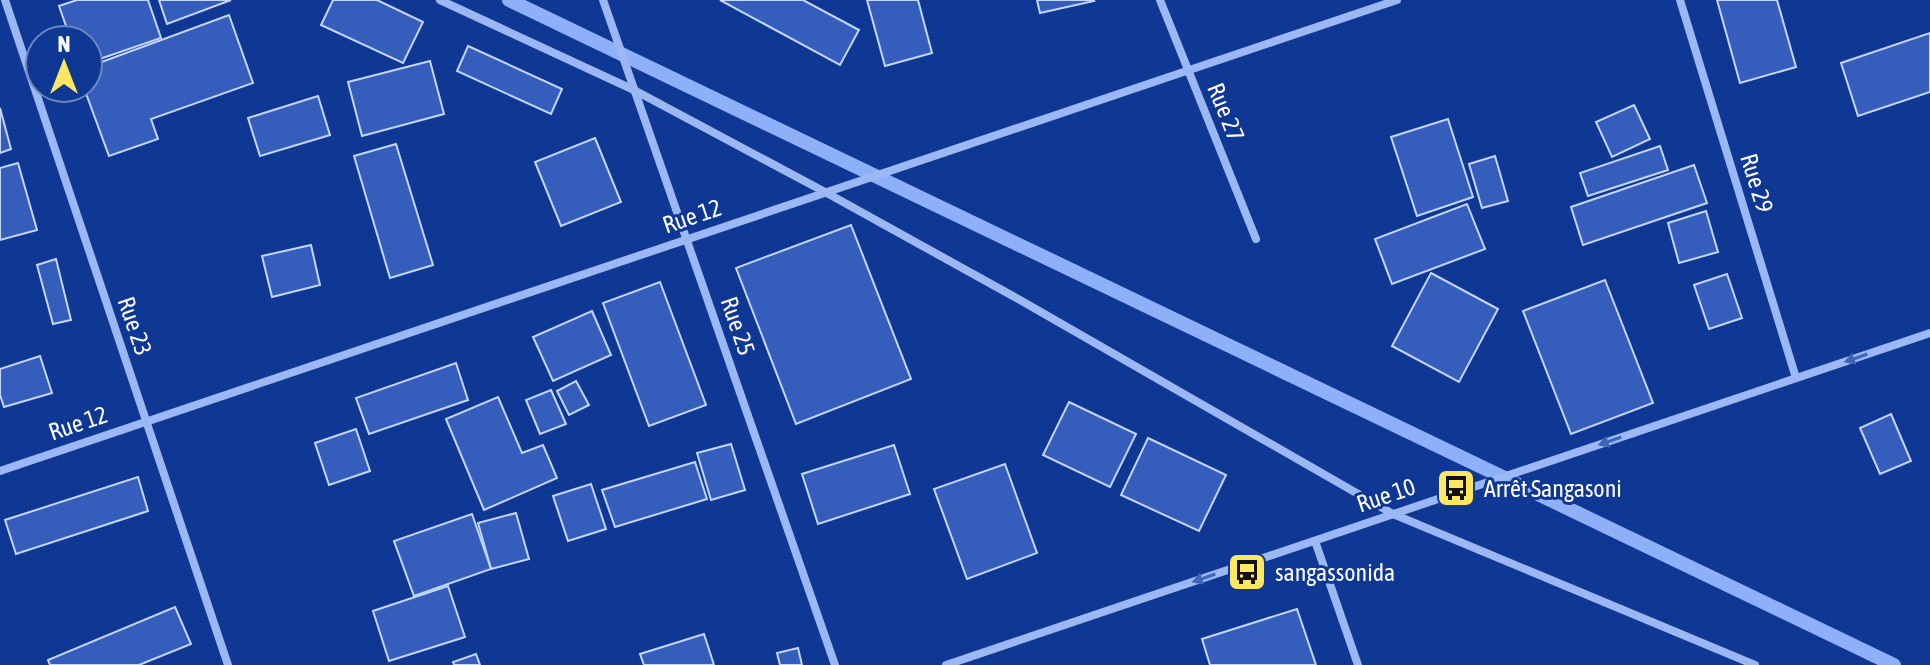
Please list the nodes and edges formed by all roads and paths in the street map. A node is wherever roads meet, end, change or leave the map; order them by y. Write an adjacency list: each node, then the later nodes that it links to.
1 (5, 0): 14 (street, Rue 23)
2 (440, 0): 8 (street)
3 (603, 0): 8 (street, Rue 25)
4 (1160, 0): 7 (street, Rue 27)
5 (1397, 0): 7 (street, Rue 12)
6 (1680, 0): 13 (street, Rue 29)
7 (1188, 70): 9 (street, Rue 12); 11 (street, Rue 27)
8 (634, 90): 9 (street); 10 (street, Rue 25)
9 (825, 192): 10 (street, Rue 12); 16 (street)
10 (687, 239): 14 (street, Rue 12); 19 (street, Rue 25)
11 (1256, 239)
12 (1930, 333): 13 (street, Rue 10, one-way to 13)
13 (1796, 378): 16 (street, Rue 10, one-way to 16)
14 (146, 421): 15 (street, Rue 12); 18 (street, Rue 23)
15 (0, 471)
16 (1393, 514): 17 (street, Rue 10); 22 (street)
17 (1315, 541): 20 (street, Rue 10, one-way to 20); 21 (street)
18 (228, 665)
19 (835, 665)
20 (946, 665)
21 (1358, 665)
22 (1755, 665)

